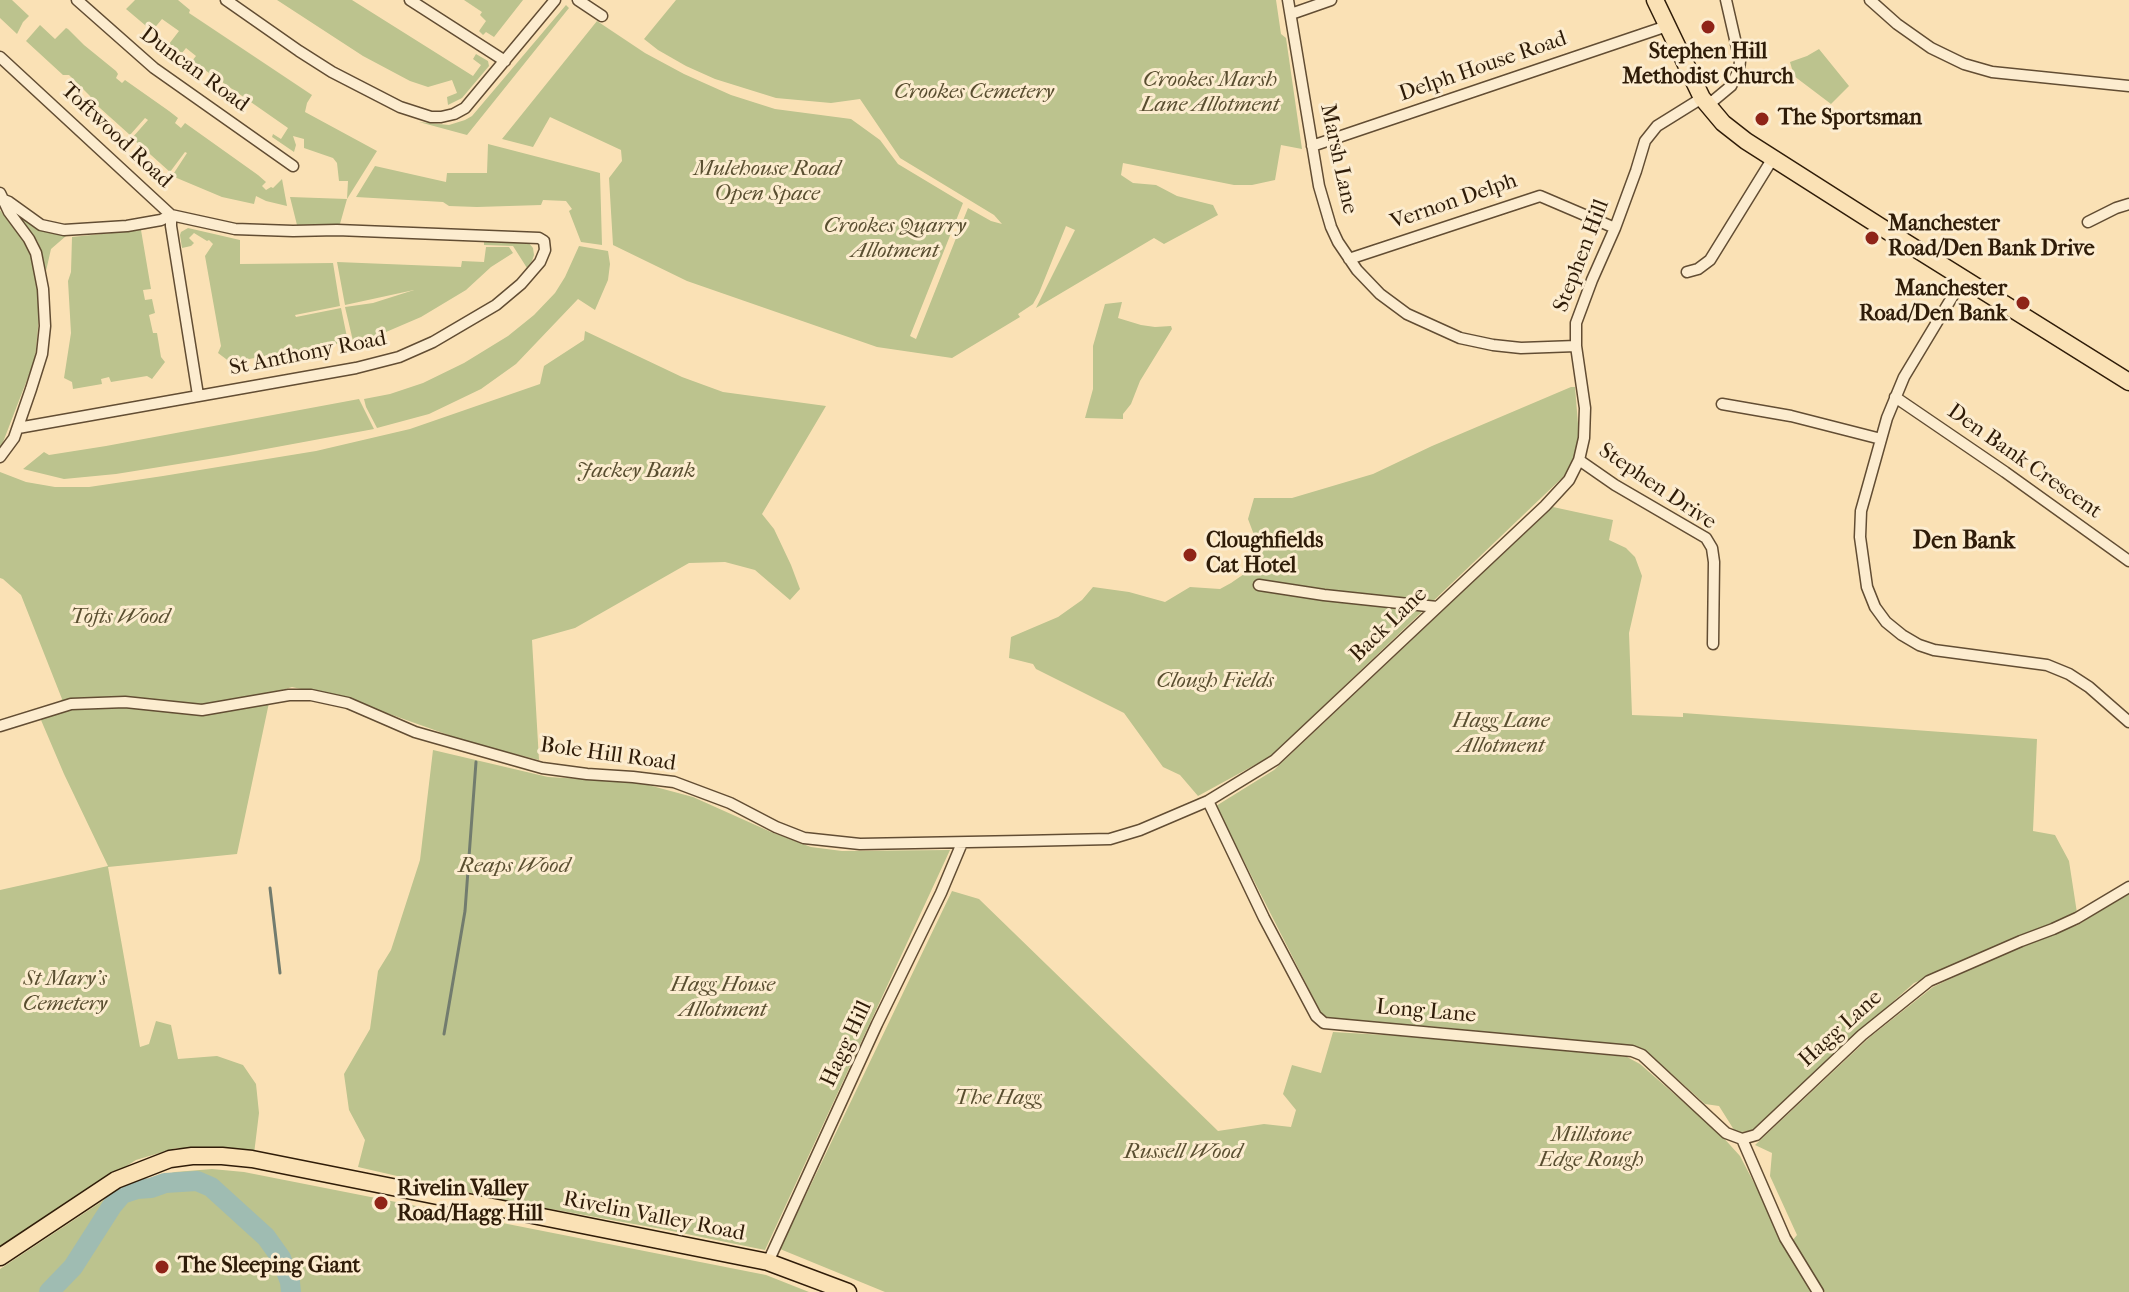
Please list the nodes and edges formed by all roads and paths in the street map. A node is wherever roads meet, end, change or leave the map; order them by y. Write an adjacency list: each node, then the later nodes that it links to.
1 (77, 0): 20 (street, Duncan Road)
2 (226, 0): 15 (street)
3 (410, 0): 15 (street)
4 (555, 0): 15 (street)
5 (578, 0): 12 (street)
6 (1288, 0): 11 (street, Marsh Lane)
7 (1331, 0): 11 (street)
8 (1655, 0): 13 (main road)
9 (1726, 0): 17 (street, Stephen Hill)
10 (1870, 0): 16 (street)
11 (1291, 14): 18 (street, Marsh Lane)
12 (602, 16)
13 (1667, 26): 17 (main road); 18 (street, Delph House Road)
14 (0, 57): 23 (street, Toftwood Road)
15 (505, 61)
16 (2129, 86)
17 (1705, 102): 19 (main road); 25 (street, Stephen Hill)
18 (1312, 146): 27 (street, Marsh Lane)
19 (1773, 158): 28 (street); 29 (main road)
20 (293, 166)
21 (2, 196): 23 (street); 35 (street)
22 (2129, 204): 24 (street)
23 (171, 215): 26 (street, Toftwood Road); 32 (street)
24 (2088, 222)
25 (1615, 228): 27 (street, Vernon Delph); 30 (street, Stephen Hill)
26 (337, 230): 32 (street, St Anthony Road)
27 (1349, 259): 30 (street, Marsh Lane)
28 (1687, 272)
29 (1963, 279): 31 (main road); 33 (street)
30 (1576, 346): 38 (street, Stephen Hill)
31 (2129, 382)
32 (198, 395): 35 (street, St Anthony Road)
33 (1895, 397): 36 (street); 39 (street, Den Bank Crescent)
34 (1722, 404): 36 (street)
35 (18, 428): 37 (street)
36 (1881, 439): 43 (street)
37 (0, 457)
38 (1579, 460): 41 (street, Back Lane); 42 (street, Stephen Drive)
39 (2129, 561)
40 (1259, 585): 41 (street)
41 (1437, 607): 45 (street, Back Lane)
42 (1713, 644)
43 (2129, 722)
44 (0, 726): 46 (street, Bole Hill Road)
45 (1208, 801): 46 (street, Bole Hill Road); 48 (street, Long Lane)
46 (962, 843): 50 (street, Hagg Hill)
47 (2129, 887): 48 (street, Hagg Lane)
48 (1742, 1139): 52 (street)
49 (0, 1257): 50 (main road, Rivelin Valley Road)
50 (768, 1262): 51 (main road, Rivelin Valley Road)
51 (848, 1292)
52 (1818, 1292)

